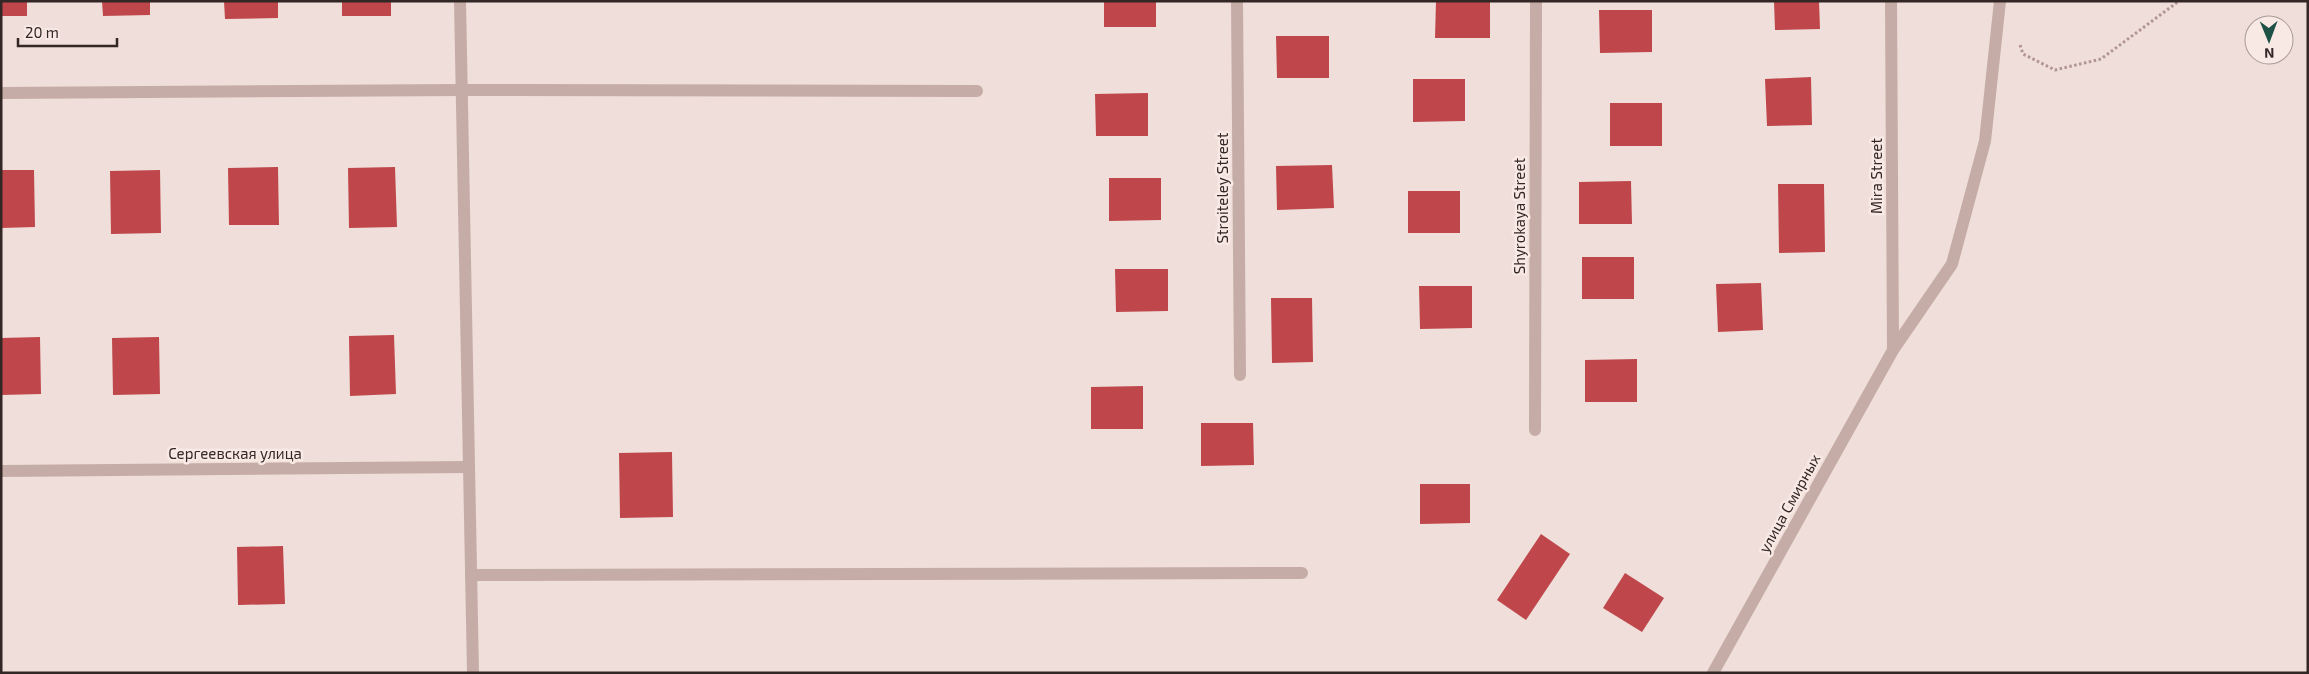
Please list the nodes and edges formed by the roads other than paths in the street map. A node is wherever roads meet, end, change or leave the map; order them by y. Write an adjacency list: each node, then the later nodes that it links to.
1 (460, 1): 6 (street)
2 (1236, 1): 10 (street, Stroiteley Street)
3 (1536, 1): 11 (street, Shyrokaya Street)
4 (1891, 1): 9 (street, Mira Street)
5 (2000, 1): 9 (street, улица Смирных)
6 (461, 90): 7 (street); 8 (street); 12 (street)
7 (977, 91)
8 (1, 93)
9 (1893, 350): 17 (street, улица Смирных)
10 (1240, 375)
11 (1535, 430)
12 (469, 467): 13 (street, Сергеевская улица); 15 (street)
13 (1, 471)
14 (1302, 573): 15 (street)
15 (471, 575): 16 (street)
16 (473, 673)
17 (1712, 673)

